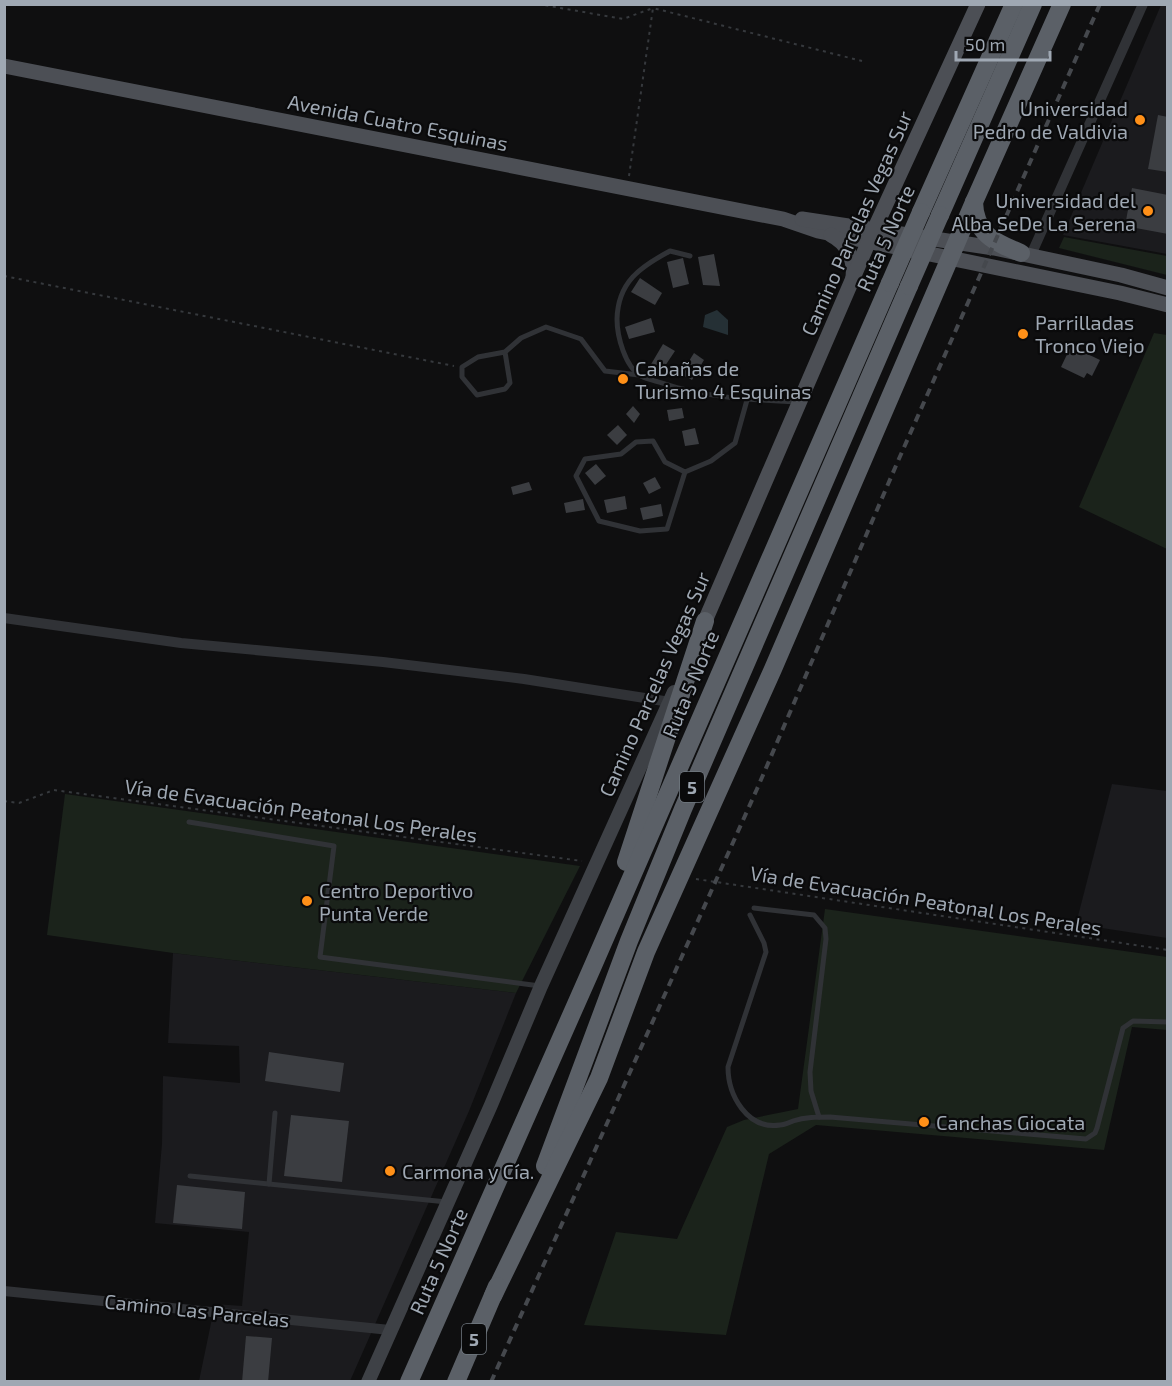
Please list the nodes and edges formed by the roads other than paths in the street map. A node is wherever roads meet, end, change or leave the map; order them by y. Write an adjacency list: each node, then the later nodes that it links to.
1 (978, 4): 8 (main road, Camino Parcelas Vegas Sur)
2 (1014, 4): 31 (highway, Ruta 5 Norte / 5, bridge)
3 (1033, 4): 40 (highway, Ruta 5 Norte / 5, bridge)
4 (1062, 4): 7 (highway)
5 (1143, 4): 14 (street)
6 (4, 66): 9 (main road, Avenida Cuatro Esquinas)
7 (974, 202): 13 (highway); 14 (highway)
8 (887, 204): 10 (main road); 12 (main road, Camino Parcelas Vegas Sur)
9 (783, 219): 10 (main road, Avenida Cuatro Esquinas); 11 (main road, Avenida Cuatro Esquinas)
10 (850, 225): 12 (main road, Avenida Cuatro Esquinas)
11 (829, 233): 12 (main road, Avenida Cuatro Esquinas); 17 (main road)
12 (872, 235): 13 (main road, Avenida Cuatro Esquinas); 17 (main road, Camino Parcelas Vegas Sur)
13 (953, 250): 14 (main road, Avenida Cuatro Esquinas); 16 (main road, Avenida Cuatro Esquinas); 40 (highway)
14 (1026, 254): 16 (main road); 18 (main road, Avenida Cuatro Esquinas)
15 (690, 256): 21 (lane)
16 (988, 266): 19 (main road, Avenida Cuatro Esquinas)
17 (853, 279): 23 (main road, Camino Parcelas Vegas Sur)
18 (1167, 288)
19 (1167, 306)
20 (505, 352): 20 (lane); 21 (lane)
21 (639, 375): 22 (lane)
22 (747, 400): 23 (lane); 24 (lane)
23 (800, 403): 26 (main road, Camino Parcelas Vegas Sur)
24 (684, 472): 24 (lane)
25 (4, 618): 27 (street)
26 (705, 621): 27 (street, Camino Parcelas Vegas Sur); 31 (highway)
27 (670, 702): 32 (street, Camino Parcelas Vegas Sur)
28 (189, 822): 32 (lane)
29 (754, 908): 35 (lane)
30 (750, 915): 35 (lane)
31 (592, 968): 43 (highway, Ruta 5 Norte / 5)
32 (541, 986): 38 (street, Camino Parcelas Vegas Sur)
33 (1167, 1022): 35 (lane)
34 (275, 1113): 37 (lane)
35 (819, 1117)
36 (190, 1176): 37 (lane)
37 (269, 1184): 38 (lane)
38 (448, 1202): 41 (street, Camino Parcelas Vegas Sur)
39 (4, 1291): 41 (street, Camino Las Parcelas)
40 (493, 1296): 44 (highway, Ruta 5 Norte / 5)
41 (390, 1330): 42 (street, Camino Parcelas Vegas Sur)
42 (368, 1382)
43 (409, 1382)
44 (456, 1382)

